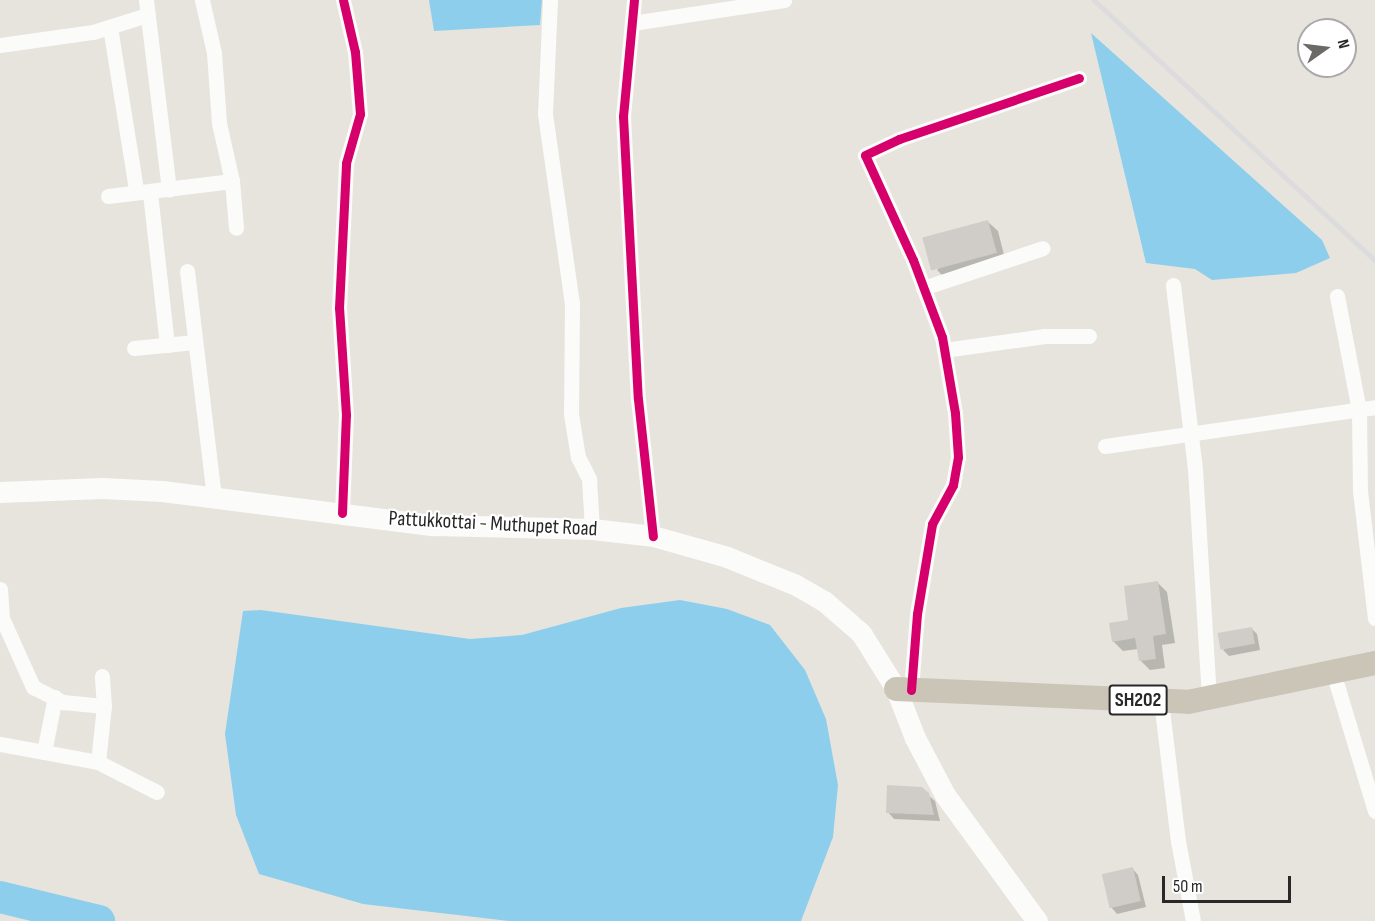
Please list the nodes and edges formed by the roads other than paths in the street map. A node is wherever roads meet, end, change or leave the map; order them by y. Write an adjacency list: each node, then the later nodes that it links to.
1 (202, 0): 11 (street)
2 (343, 0): 32 (street)
3 (550, 0): 33 (street)
4 (634, 0): 7 (street)
5 (784, 0): 7 (street)
6 (147, 8): 8 (street); 12 (street)
7 (632, 23): 34 (street)
8 (110, 27): 9 (street); 13 (street)
9 (0, 45)
10 (1078, 78): 19 (street)
11 (232, 181): 12 (street); 15 (street)
12 (169, 190): 13 (street)
13 (143, 192): 14 (street); 23 (street)
14 (108, 196)
15 (236, 228)
16 (1043, 248): 19 (street)
17 (187, 271): 22 (street)
18 (1173, 285): 28 (street)
19 (923, 288): 25 (street)
20 (1337, 296): 27 (street)
21 (1089, 336): 25 (street)
22 (195, 342): 23 (street); 31 (street)
23 (167, 345): 24 (street)
24 (134, 348)
25 (944, 350): 40 (street)
26 (1375, 407): 27 (street)
27 (1359, 410): 28 (street); 36 (street)
28 (1191, 435): 29 (street); 42 (street)
29 (1105, 446)
30 (0, 492): 31 (main road, Pattukkottai - Muthupet Road)
31 (214, 497): 32 (main road, Pattukkottai - Muthupet Road)
32 (342, 513): 33 (main road, Pattukkottai - Muthupet Road)
33 (592, 529): 34 (main road, Pattukkottai - Muthupet Road)
34 (653, 536): 40 (main road, Pattukkottai - Muthupet Road)
35 (0, 589): 41 (street)
36 (1375, 618)
37 (1375, 663): 38 (main road, SH202)
38 (1333, 672): 42 (main road, SH202); 49 (street)
39 (102, 676): 44 (street)
40 (904, 689): 43 (main road, SH202); 50 (main road, Pattukkottai - Muthupet Road)
41 (55, 698): 44 (street); 46 (street)
42 (1209, 698): 43 (main road, SH202)
43 (1161, 701): 51 (street)
44 (104, 706): 47 (street)
45 (0, 744): 46 (street)
46 (44, 752): 47 (street)
47 (98, 762): 48 (street)
48 (157, 792)
49 (1375, 811)
50 (1037, 921)
51 (1193, 921)

